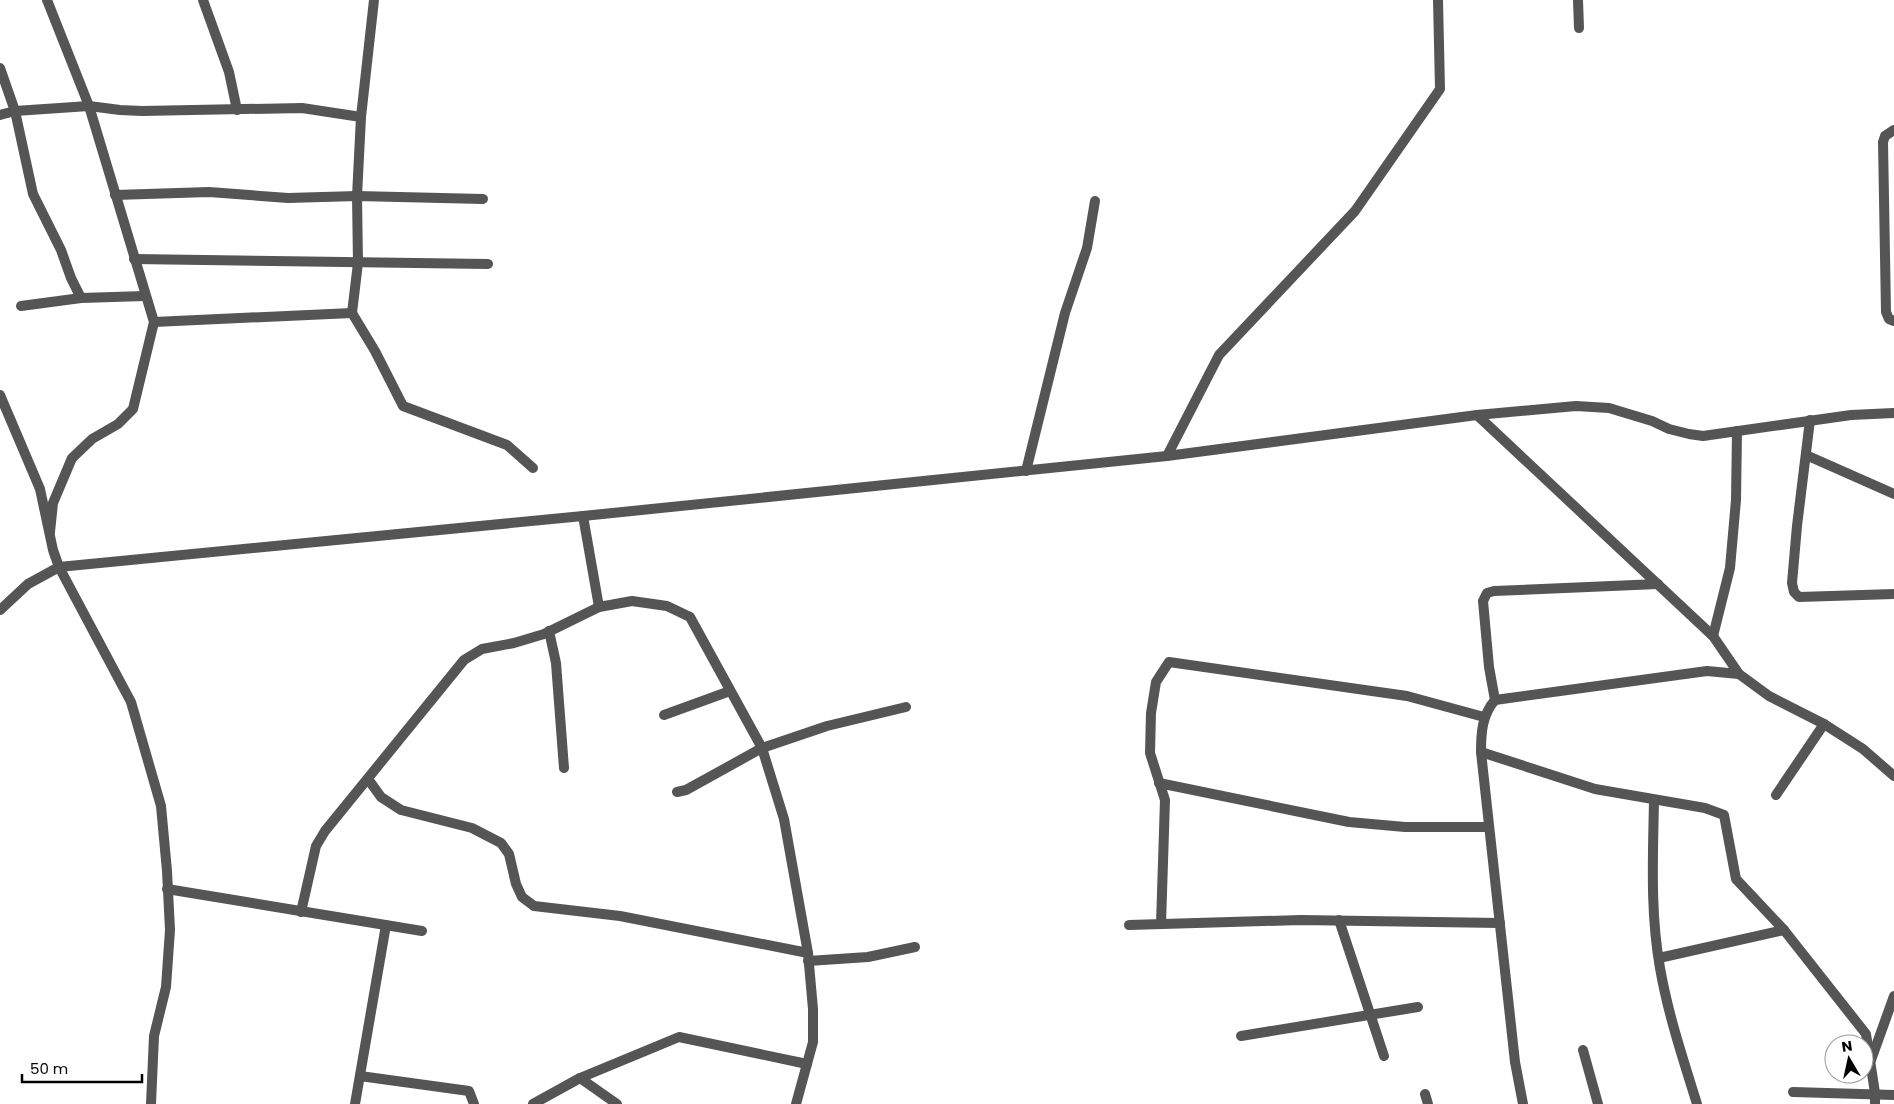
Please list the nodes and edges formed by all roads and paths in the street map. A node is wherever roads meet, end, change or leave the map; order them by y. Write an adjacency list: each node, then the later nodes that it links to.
1 (47, 0): 8 (street)
2 (203, 0): 9 (street)
3 (374, 0): 12 (street)
4 (1438, 0): 35 (street)
5 (1578, 0): 6 (street)
6 (1579, 28)
7 (0, 68): 10 (street)
8 (89, 106): 9 (street); 10 (street); 14 (street)
9 (237, 110): 12 (street)
10 (15, 111): 11 (street); 24 (street)
11 (0, 115)
12 (361, 117): 15 (street)
13 (1894, 130): 17 (street)
14 (115, 194): 15 (street); 20 (street)
15 (357, 196): 16 (street); 21 (street)
16 (483, 199)
17 (1889, 199): 19 (street)
18 (1095, 201): 37 (street)
19 (1890, 258): 27 (street)
20 (134, 259): 21 (street); 23 (street)
21 (358, 263): 22 (street); 26 (street)
22 (488, 264)
23 (145, 296): 24 (street); 28 (street)
24 (80, 298): 25 (street)
25 (21, 306)
26 (352, 313): 28 (street); 36 (street)
27 (1894, 321)
28 (154, 322): 40 (street)
29 (0, 395): 40 (street)
30 (1894, 413): 32 (street)
31 (1478, 415): 33 (street); 35 (street); 42 (street)
32 (1810, 420): 33 (street); 34 (street)
33 (1737, 431): 47 (street)
34 (1806, 455): 38 (street); 43 (street)
35 (1167, 456): 37 (street)
36 (533, 468)
37 (1026, 470): 39 (street)
38 (1894, 494)
39 (583, 516): 41 (street); 44 (street)
40 (50, 532): 41 (street)
41 (59, 566): 45 (street); 65 (street)
42 (1658, 584): 47 (street); 50 (street)
43 (1894, 594)
44 (599, 607): 46 (street); 49 (street)
45 (0, 610)
46 (550, 631): 57 (street); 59 (street)
47 (1712, 636): 48 (street)
48 (1739, 674): 50 (street); 54 (street)
49 (730, 691): 52 (street); 55 (street)
50 (1495, 700): 53 (street)
51 (906, 707): 55 (street)
52 (664, 715)
53 (1484, 717): 56 (street); 60 (street)
54 (1824, 724): 58 (street); 62 (street)
55 (762, 748): 61 (street); 75 (street)
56 (1481, 752): 63 (street); 64 (street)
57 (564, 768)
58 (1894, 776)
59 (368, 779): 66 (street); 75 (street)
60 (1159, 783): 64 (street); 69 (street)
61 (677, 792)
62 (1776, 795)
63 (1654, 800): 72 (street); 76 (street)
64 (1489, 827): 68 (street)
65 (167, 889): 66 (street); 92 (street)
66 (301, 912): 70 (street)
67 (1339, 920): 68 (street); 69 (street); 79 (street)
68 (1500, 923): 98 (street)
69 (1161, 924): 71 (street)
70 (386, 925): 73 (street); 86 (street)
71 (1129, 925)
72 (1784, 930): 76 (street); 80 (street)
73 (422, 931)
74 (915, 947): 75 (street)
75 (808, 957): 85 (street)
76 (1659, 958): 100 (street)
77 (1894, 996): 83 (street)
78 (1418, 1007): 79 (street)
79 (1370, 1014): 81 (street); 84 (street)
80 (1866, 1034)
81 (1241, 1036)
82 (1584, 1050): 99 (street)
83 (1874, 1053)
84 (1384, 1056)
85 (807, 1064): 87 (street); 97 (street)
86 (360, 1076): 93 (street); 94 (street)
87 (580, 1078): 95 (street); 96 (street)
88 (1873, 1084): 91 (street)
89 (1794, 1092): 91 (street)
90 (1894, 1094): 91 (street)
91 (1875, 1099)
92 (151, 1104)
93 (355, 1104)
94 (474, 1104)
95 (533, 1104)
96 (617, 1104)
97 (796, 1104)
98 (1523, 1104)
99 (1598, 1104)
100 (1697, 1104)

